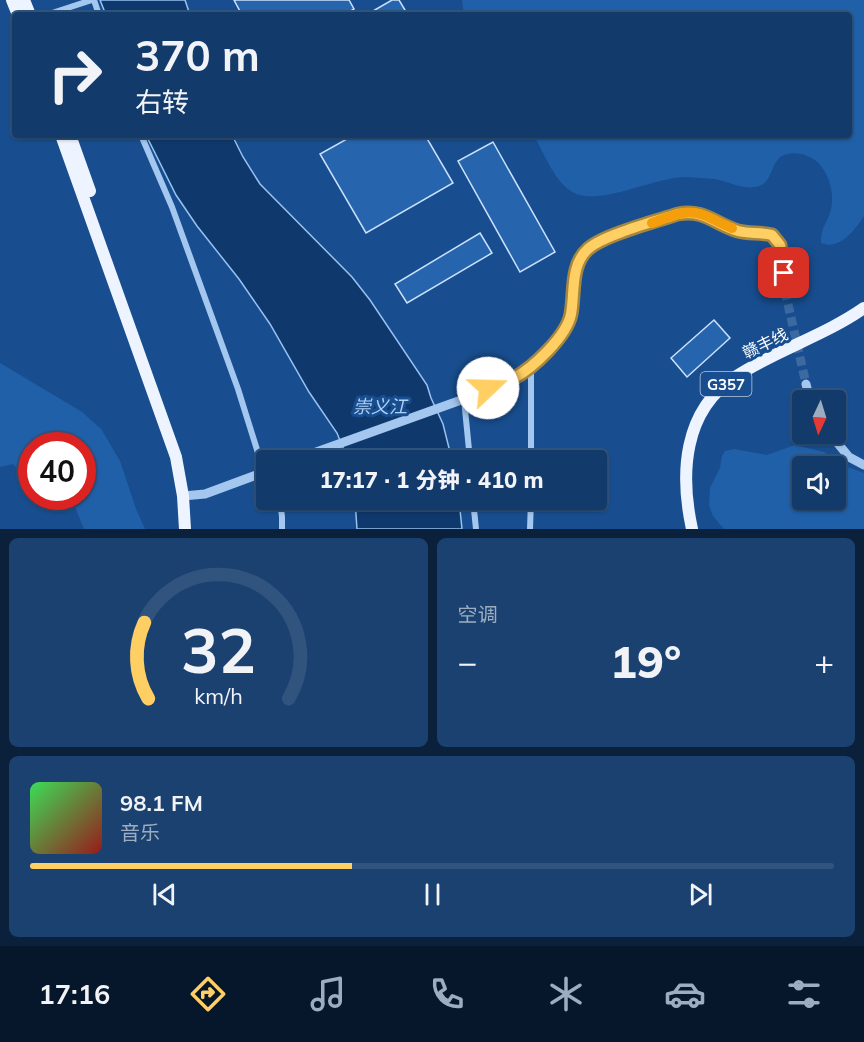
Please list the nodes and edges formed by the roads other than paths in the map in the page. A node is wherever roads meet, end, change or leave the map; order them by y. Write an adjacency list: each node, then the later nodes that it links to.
1 (93, 0): 2 (street)
2 (55, 12)
3 (62, 138): 19 (main road)
4 (71, 138): 19 (main road)
5 (142, 138): 13 (street)
6 (786, 291): 8 (street)
7 (864, 308): 28 (main road, 赣丰线 / G357)
8 (531, 365): 11 (street); 16 (street)
9 (806, 384): 10 (street)
10 (808, 390)
11 (464, 399): 14 (street); 15 (street)
12 (838, 444): 17 (street)
13 (258, 450)
14 (320, 450)
15 (469, 450)
16 (531, 450)
17 (864, 465)
18 (256, 476): 19 (street)
19 (187, 496): 23 (main road); 24 (main road)
20 (281, 510): 25 (street)
21 (474, 510): 26 (street)
22 (531, 510): 27 (street)
23 (185, 529)
24 (192, 529)
25 (282, 529)
26 (476, 529)
27 (530, 529)
28 (692, 529)

